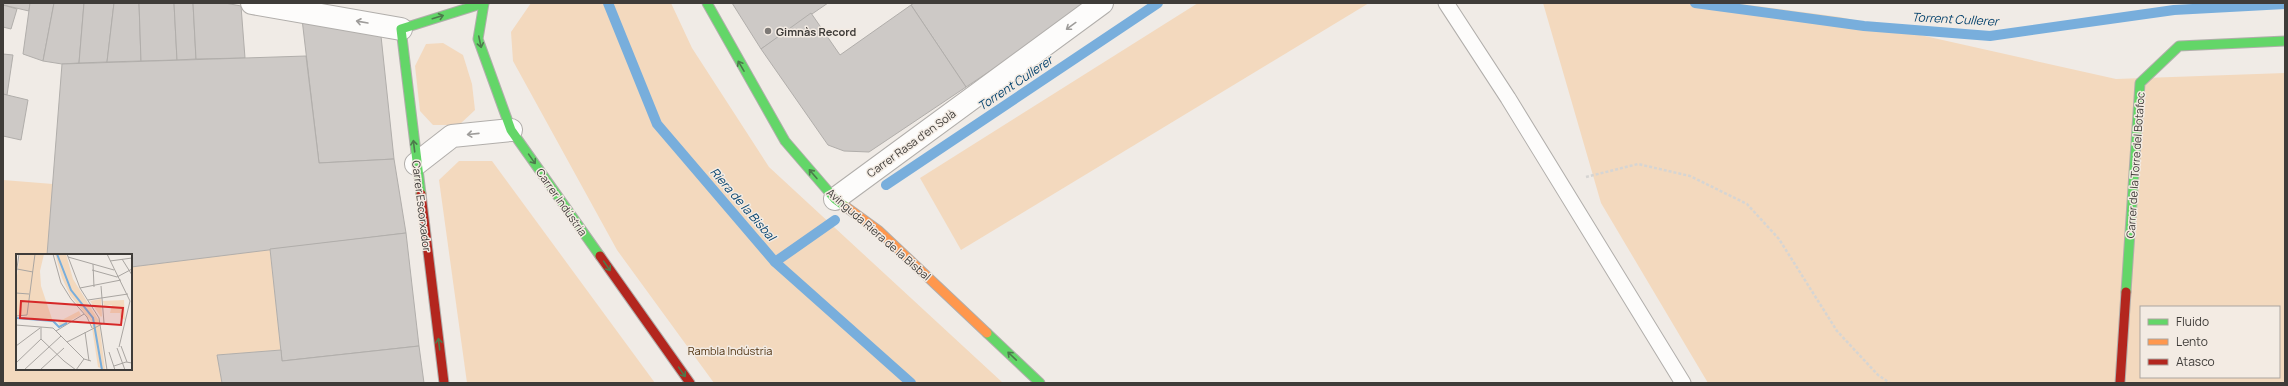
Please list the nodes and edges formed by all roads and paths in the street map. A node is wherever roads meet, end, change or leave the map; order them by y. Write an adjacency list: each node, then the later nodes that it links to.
1 (252, 3): 6 (street, one-way to 1)
2 (484, 3): 6 (street, one-way to 2); 8 (street, Carrer Indústria, one-way to 8)
3 (706, 3): 11 (street, Avinguda Riera de la Bisbal, one-way to 3)
4 (1102, 3): 11 (street, Carrer Rasa d'en Solà, one-way to 11)
5 (1446, 3): 10 (lane)
6 (401, 29): 9 (street, Carrer Escorxador, one-way to 6)
7 (2285, 42): 17 (street, Carrer de la Torre del Botafoc)
8 (511, 130): 9 (street, one-way to 9); 13 (street, Carrer Indústria, one-way to 13)
9 (416, 164): 12 (street, Carrer Escorxador, one-way to 9)
10 (1560, 183): 15 (lane); 16 (path)
11 (835, 199): 14 (street, Avinguda Riera de la Bisbal, one-way to 11)
12 (444, 383)
13 (690, 383)
14 (1040, 383)
15 (1683, 383)
16 (1890, 383)
17 (2120, 383)

